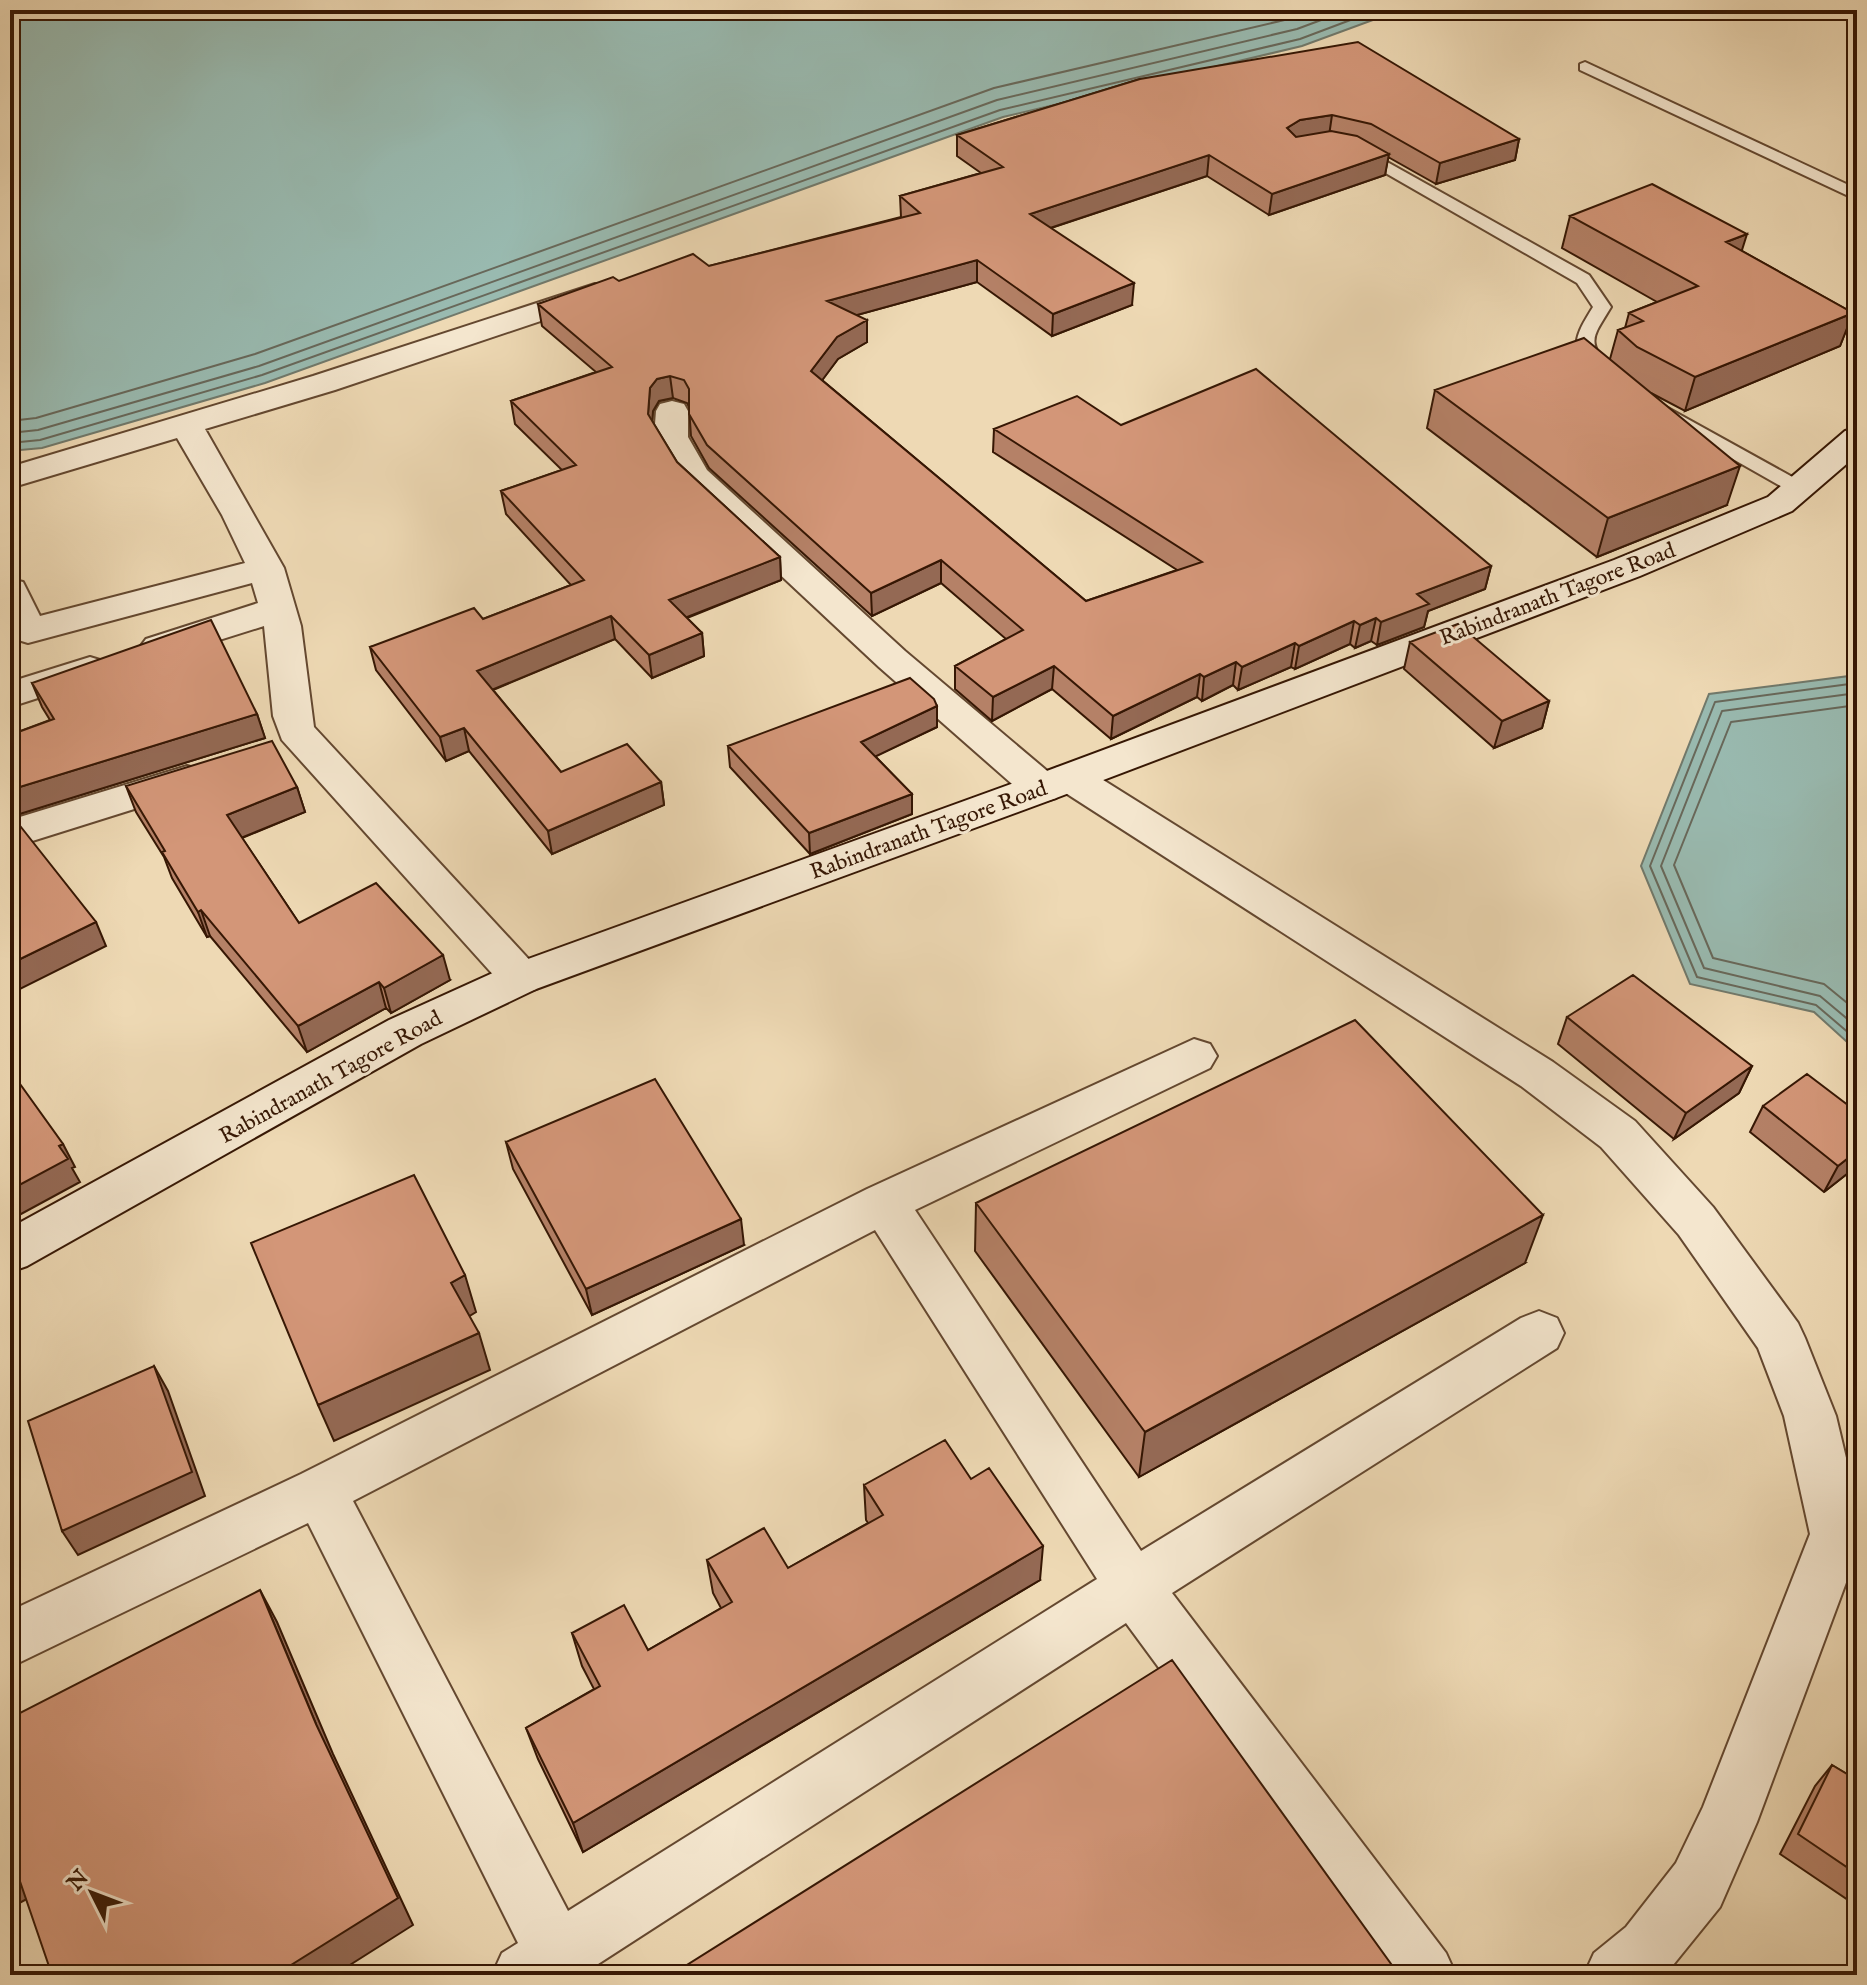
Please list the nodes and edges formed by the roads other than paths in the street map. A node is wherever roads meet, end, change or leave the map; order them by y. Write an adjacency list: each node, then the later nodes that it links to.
1 (1585, 67): 3 (lane)
2 (1340, 144): 5 (lane)
3 (1857, 195)
4 (625, 283): 8 (street)
5 (1609, 377)
6 (1646, 402): 11 (lane)
7 (672, 411): 17 (street)
8 (186, 425): 10 (street); 12 (street)
9 (1857, 438): 11 (street, Rabindranath Tagore Road)
10 (10, 478)
11 (1798, 488): 17 (street, Rabindranath Tagore Road)
12 (266, 568): 13 (street); 14 (street)
13 (10, 590)
14 (279, 609): 15 (street); 19 (street)
15 (10, 695)
16 (216, 770): 18 (street)
17 (1056, 782): 19 (street, Rabindranath Tagore Road); 25 (street)
18 (10, 834)
19 (521, 978): 22 (street, Rabindranath Tagore Road)
20 (1194, 1056): 21 (street)
21 (884, 1203): 24 (street); 26 (street)
22 (10, 1252)
23 (1539, 1333): 26 (street)
24 (320, 1491): 27 (street); 28 (street)
25 (1847, 1538): 30 (street)
26 (1133, 1587): 28 (street); 29 (street)
27 (10, 1640)
28 (549, 1967)
29 (1424, 1975)
30 (1616, 1975)

